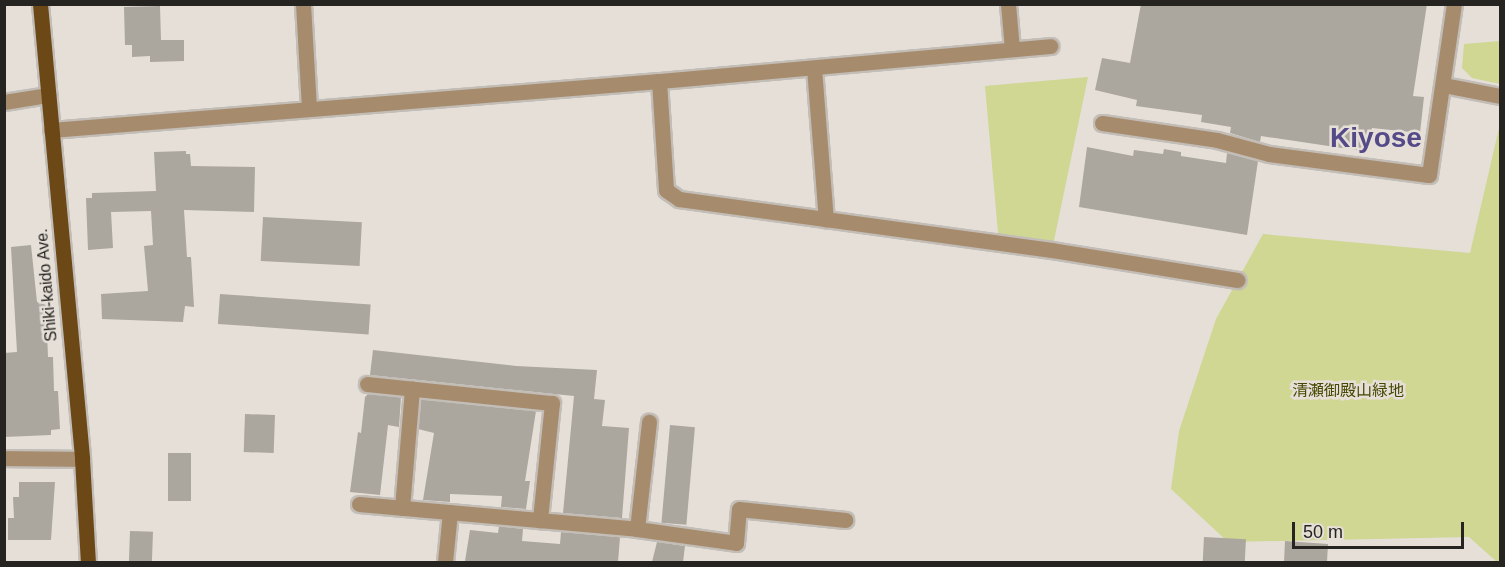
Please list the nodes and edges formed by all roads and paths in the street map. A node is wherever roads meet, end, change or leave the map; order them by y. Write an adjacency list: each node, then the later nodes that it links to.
1 (39, 4): 10 (main road, Shiki-kaido Ave.)
2 (303, 4): 13 (street)
3 (1008, 4): 6 (street)
4 (1454, 4): 9 (street)
5 (1050, 46): 6 (street)
6 (1011, 49): 7 (street)
7 (814, 68): 8 (street); 16 (street)
8 (660, 81): 13 (street); 16 (street)
9 (1444, 85): 11 (street); 14 (street)
10 (48, 95): 12 (street); 15 (main road, Shiki-kaido Ave.)
11 (1500, 96)
12 (4, 102)
13 (309, 109): 15 (street)
14 (1102, 123)
15 (51, 130): 22 (main road, Shiki-kaido Ave.)
16 (826, 220): 17 (street)
17 (1238, 280)
18 (367, 384): 19 (street)
19 (412, 388): 24 (street); 26 (street)
20 (650, 422): 28 (street)
21 (4, 458): 22 (street)
22 (82, 459): 29 (main road, Shiki-kaido Ave.)
23 (359, 504): 24 (street)
24 (402, 508): 25 (street)
25 (450, 512): 26 (street); 30 (street)
26 (540, 520): 28 (street)
27 (845, 520): 28 (street)
28 (637, 529)
29 (88, 562)
30 (445, 562)

